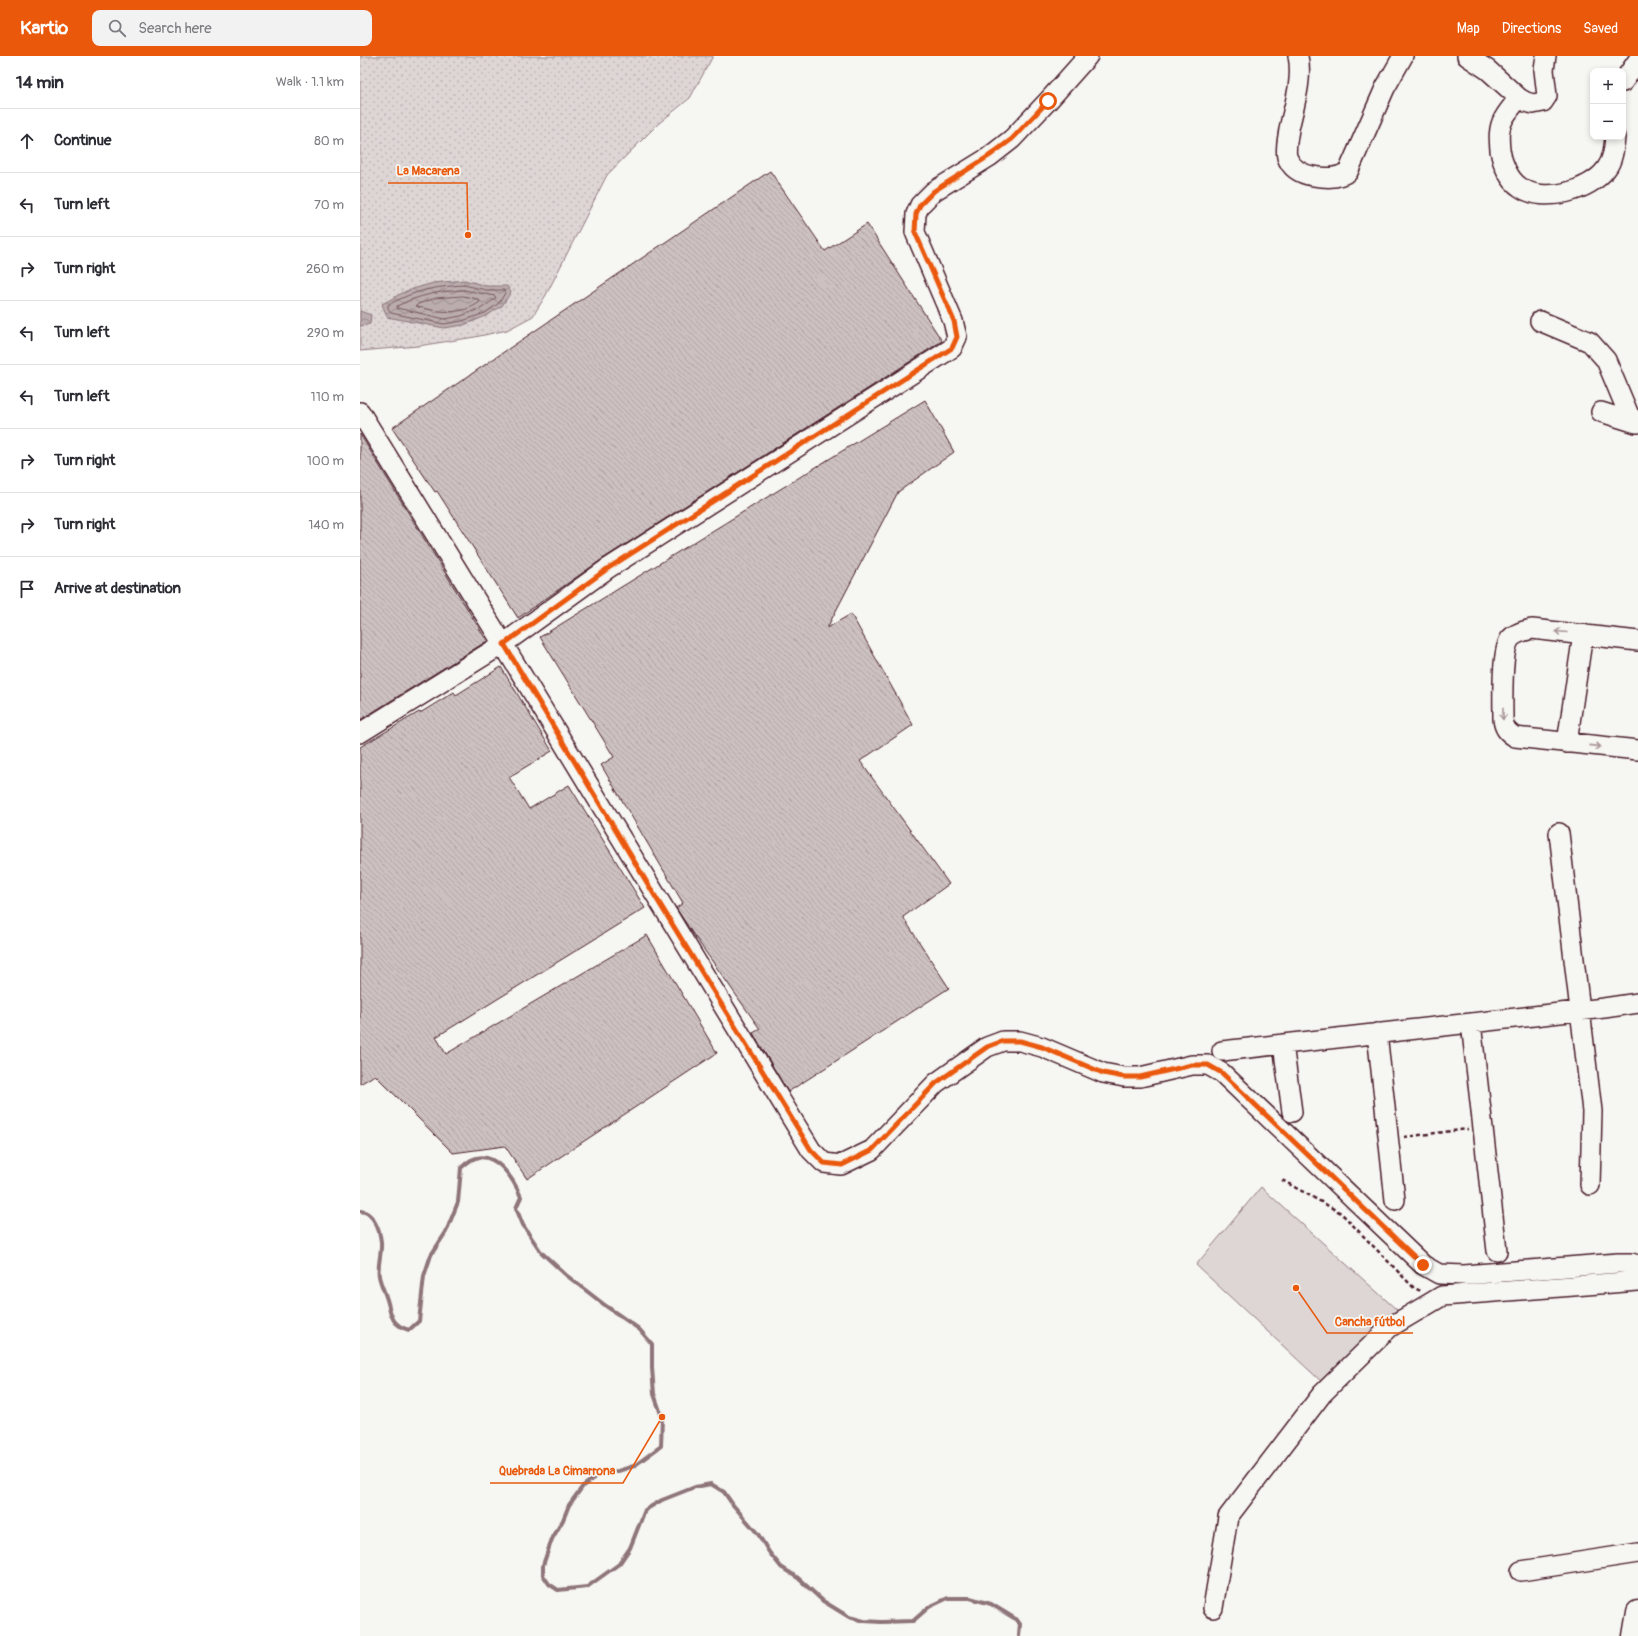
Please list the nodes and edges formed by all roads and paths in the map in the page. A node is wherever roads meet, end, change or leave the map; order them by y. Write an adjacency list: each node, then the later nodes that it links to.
1 (1088, 56): 16 (street)
2 (1298, 56): 3 (street)
3 (1403, 56)
4 (1468, 56): 8 (street)
5 (1546, 56): 8 (street)
6 (1638, 60): 7 (street)
7 (1626, 78)
8 (1519, 98): 9 (street)
9 (1615, 140)
10 (1540, 321): 13 (street)
11 (360, 412): 16 (street)
12 (1601, 412): 13 (street)
13 (1637, 423)
14 (1583, 634): 15 (street); 18 (street); 18 (street, one-way to 18)
15 (1638, 641)
16 (504, 644): 17 (street); 34 (street)
17 (360, 733)
18 (1567, 743): 19 (street, one-way to 19)
19 (1638, 750)
20 (1559, 833): 22 (street)
21 (1638, 1003): 22 (street)
22 (1580, 1011): 23 (street); 31 (street)
23 (1471, 1023): 24 (street); 28 (street)
24 (1378, 1033): 25 (street); 29 (street)
25 (1283, 1044): 26 (street); 27 (street)
26 (1222, 1051)
27 (1292, 1112)
28 (1483, 1128): 29 (path); 33 (street)
29 (1389, 1139): 32 (street)
30 (1282, 1180): 36 (path)
31 (1590, 1185)
32 (1395, 1200)
33 (1497, 1251)
34 (1638, 1264)
35 (1638, 1281): 36 (street)
36 (1442, 1296): 39 (street)
37 (1638, 1553): 38 (street)
38 (1521, 1571)
39 (1213, 1608)
40 (1638, 1612): 41 (main road)
41 (1634, 1636)

